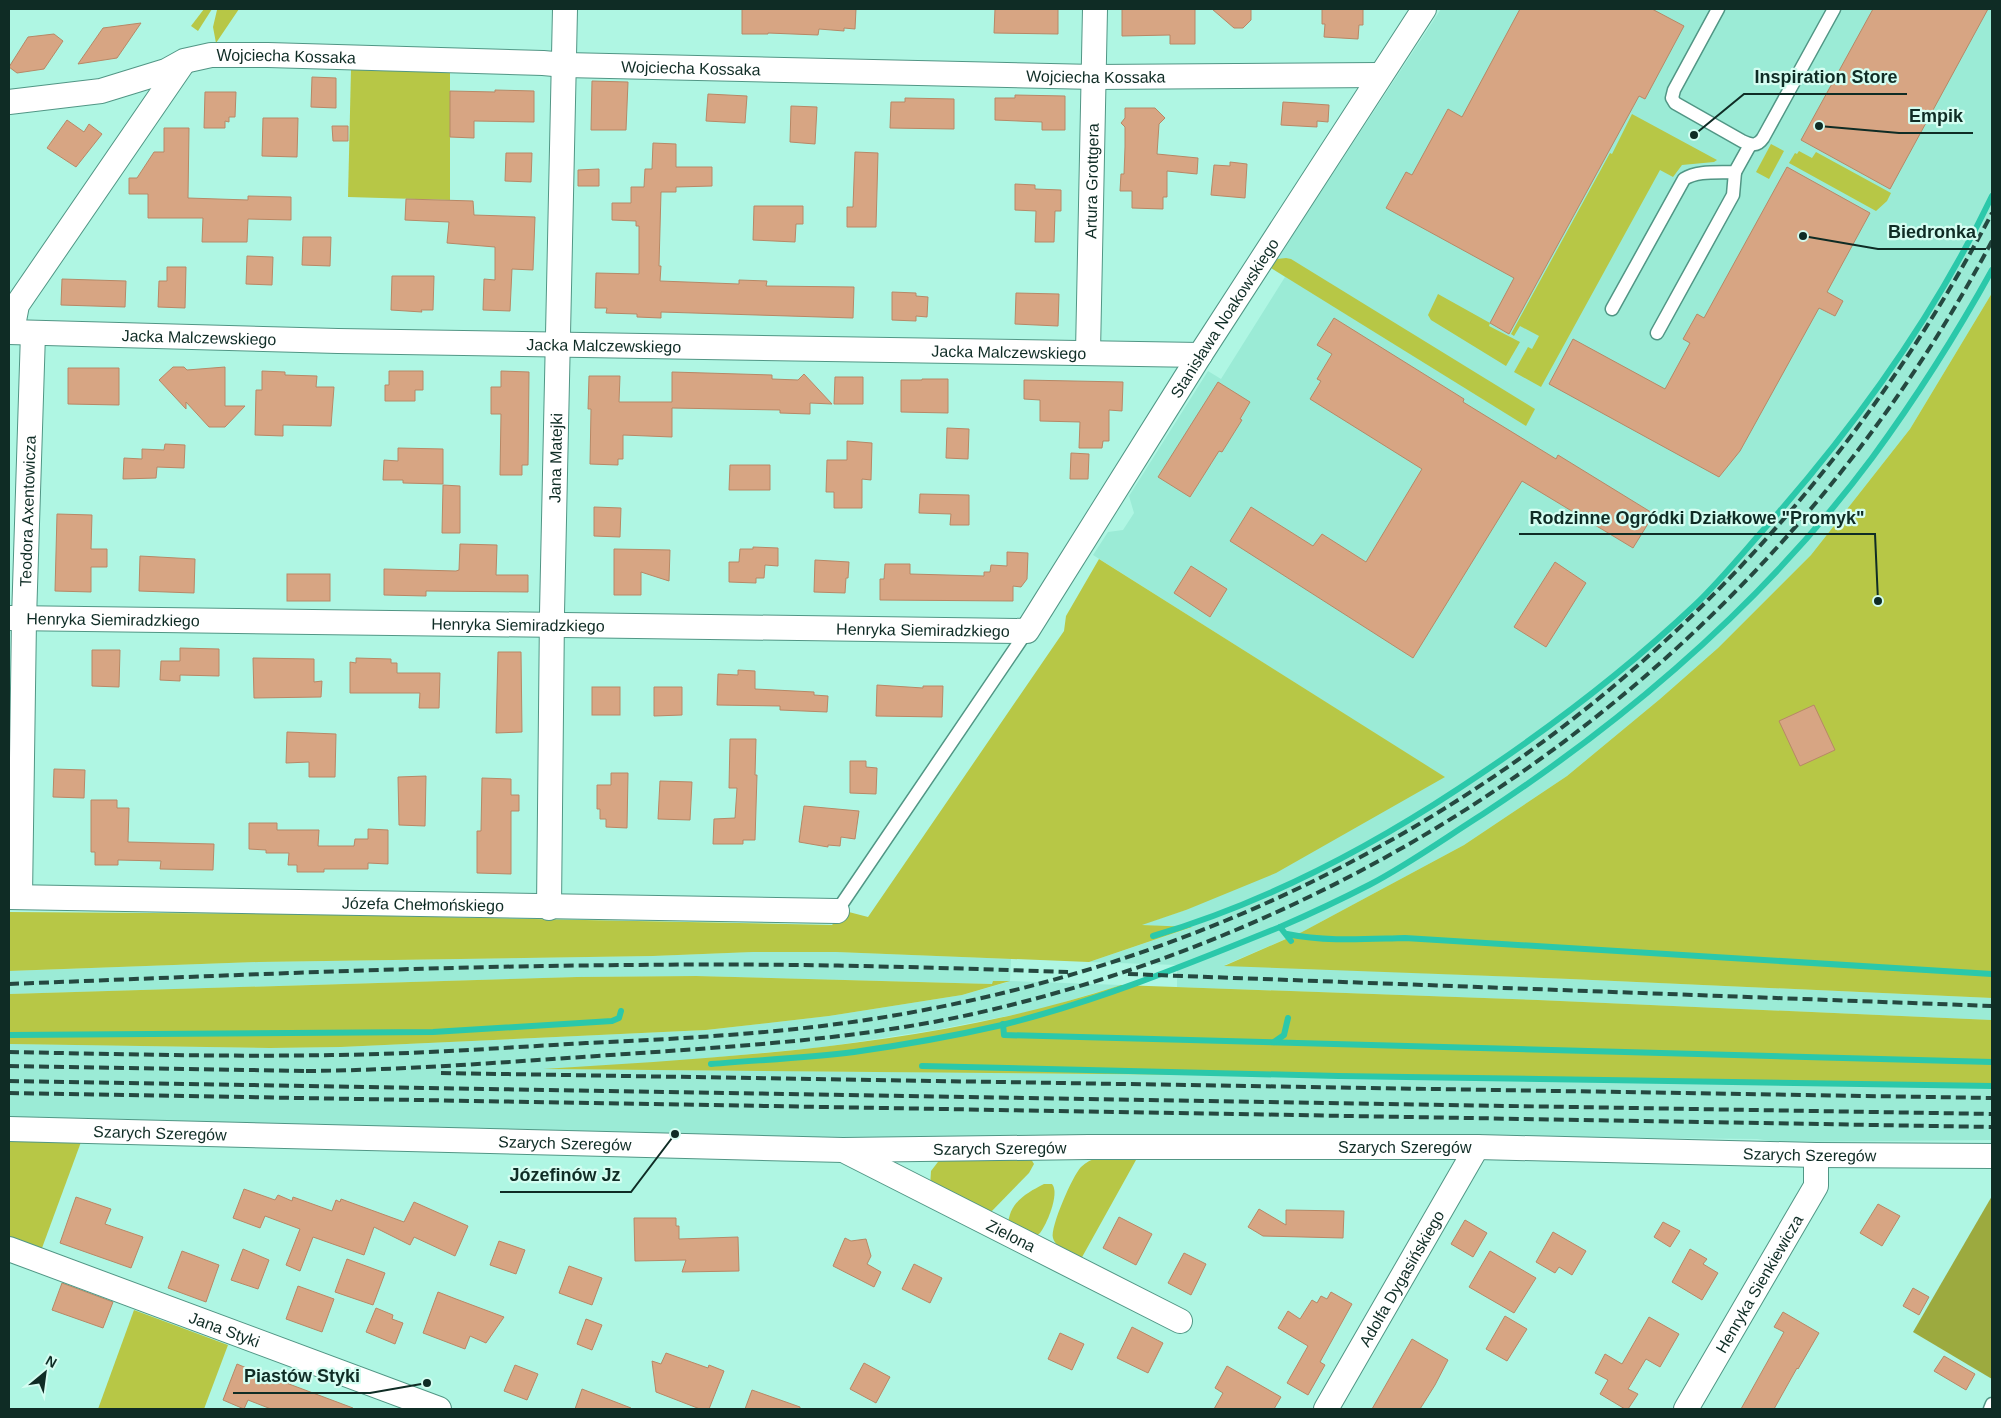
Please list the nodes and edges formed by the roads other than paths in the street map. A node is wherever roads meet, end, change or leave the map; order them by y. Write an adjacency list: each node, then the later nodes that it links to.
1 (565, 9): 7 (street, Jana Matejki)
2 (1096, 9): 9 (street, Artura Grottgera)
3 (1424, 9): 8 (street, Stanisława Noakowskiego)
4 (1718, 9): 11 (lane)
5 (1834, 9): 11 (lane)
6 (184, 61): 7 (street, Wojciecha Kossaka); 10 (street, Wojciecha Kossaka); 14 (street, Teodora Axentowicza)
7 (565, 65): 9 (street, Wojciecha Kossaka); 16 (street, Jana Matejki)
8 (1380, 75): 9 (street, Wojciecha Kossaka); 18 (street, Stanisława Noakowskiego)
9 (1095, 76): 17 (street, Artura Grottgera)
10 (9, 102)
11 (1750, 145): 12 (lane)
12 (1735, 172): 13 (lane); 15 (lane)
13 (1612, 309)
14 (18, 332): 16 (street, Jacka Malczewskiego); 19 (street, Teodora Axentowicza)
15 (1657, 333)
16 (559, 344): 17 (street, Jacka Malczewskiego); 20 (street, Jana Matejki)
17 (1088, 352): 18 (street, Jacka Malczewskiego)
18 (1200, 355): 21 (street, Stanisława Noakowskiego)
19 (16, 618): 20 (street, Henryka Siemiradzkiego); 22 (street, Teodora Axentowicza)
20 (553, 626): 21 (street, Henryka Siemiradzkiego); 23 (street, Jana Matejki)
21 (1027, 631): 24 (lane)
22 (14, 897): 23 (street, Józefa Chełmońskiego)
23 (549, 908): 24 (street, Józefa Chełmońskiego)
24 (837, 912)
25 (9, 1130): 27 (street, Szarych Szeregów)
26 (1477, 1147): 27 (street, Szarych Szeregów); 28 (street, Szarych Szeregów); 34 (street, Adolfa Dygasińskiego)
27 (843, 1150): 31 (street, Zielona)
28 (1816, 1155): 29 (street, Szarych Szeregów); 35 (street, Henryka Sienkiewicza)
29 (1992, 1156)
30 (9, 1249): 33 (street, Jana Styki)
31 (1180, 1321)
32 (1992, 1404): 36 (lane)
33 (440, 1409)
34 (1326, 1409)
35 (1686, 1409)
36 (1990, 1409)

